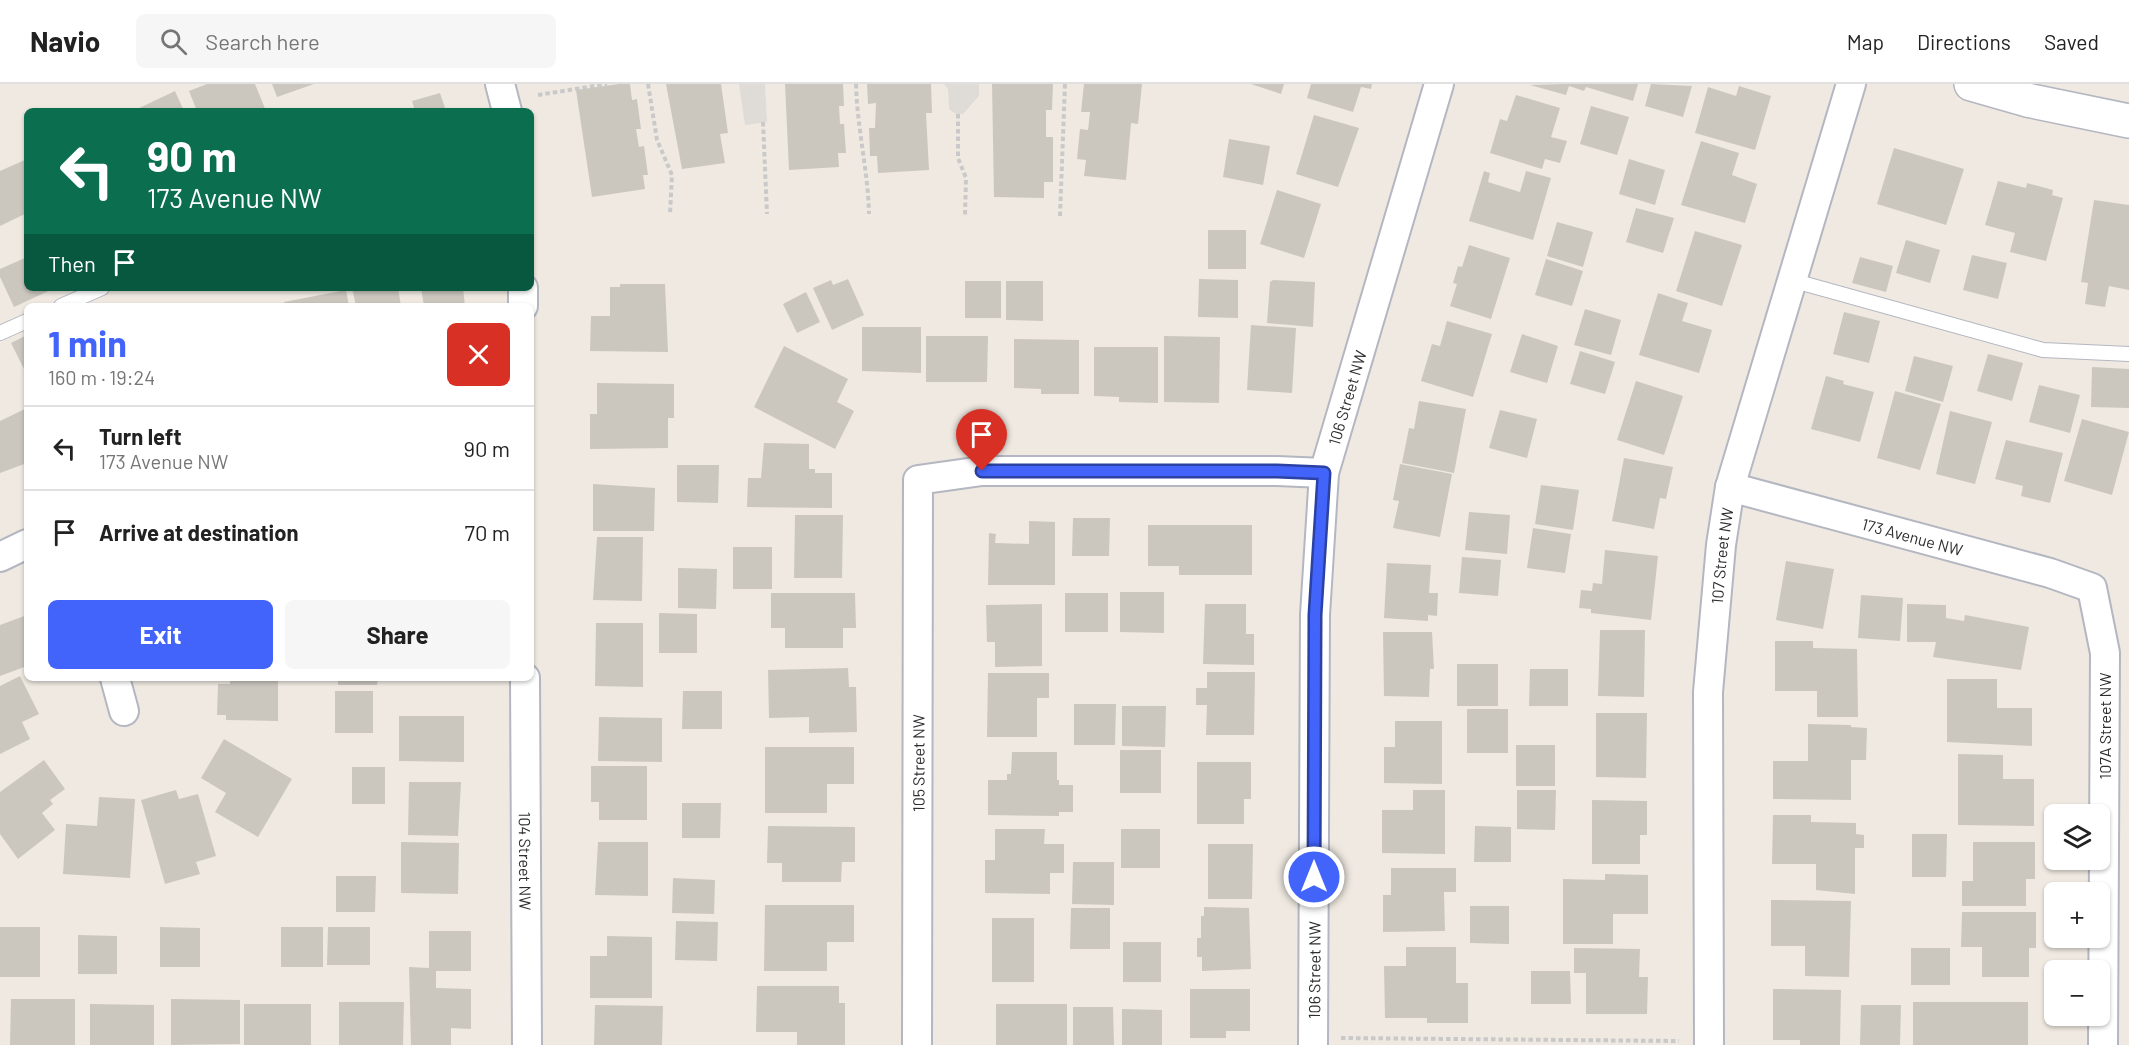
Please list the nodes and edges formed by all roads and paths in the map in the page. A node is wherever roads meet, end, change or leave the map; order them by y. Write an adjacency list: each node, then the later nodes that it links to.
1 (500, 84): 10 (street)
2 (607, 84): 9 (path)
3 (648, 84): 14 (path)
4 (856, 84): 16 (path)
5 (1065, 84): 18 (path)
6 (1439, 84): 25 (street, 106 Street NW)
7 (1851, 84): 19 (street, 107 Street NW)
8 (1971, 84): 12 (street)
9 (538, 94)
10 (506, 108)
11 (958, 114): 17 (path)
12 (2129, 121)
13 (763, 122): 15 (path)
14 (670, 214)
15 (767, 214)
16 (869, 214)
17 (965, 215)
18 (1060, 216)
19 (1791, 280): 24 (lane); 26 (street, 107 Street NW)
20 (95, 291): 21 (lane)
21 (69, 303)
22 (24, 322): 23 (lane)
23 (0, 333)
24 (2129, 354)
25 (1324, 473): 33 (street, 106 Street NW); 36 (street, 105 Street NW)
26 (1730, 487): 29 (street, 173 Avenue NW); 34 (street, 107 Street NW)
27 (24, 545): 28 (street)
28 (0, 557)
29 (2092, 588): 37 (street, 107A Street NW)
30 (116, 681): 32 (street)
31 (525, 681): 35 (street, 104 Street NW)
32 (124, 711)
33 (1313, 1040): 34 (path)
34 (1709, 1041)
35 (527, 1045)
36 (917, 1045)
37 (2103, 1045)

